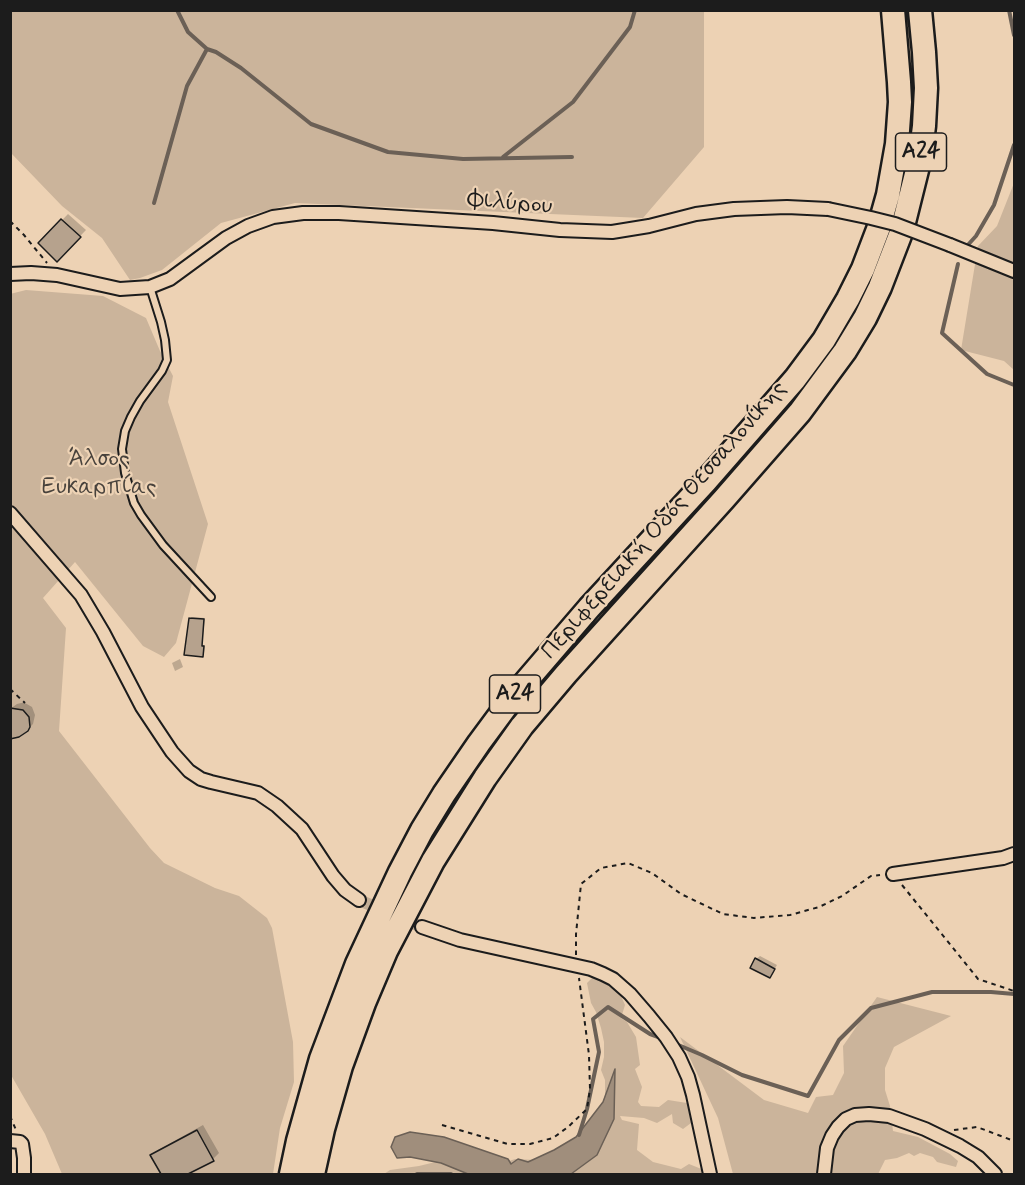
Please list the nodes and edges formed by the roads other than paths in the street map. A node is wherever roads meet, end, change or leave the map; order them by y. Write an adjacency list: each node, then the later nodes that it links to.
1 (893, 10): 14 (highway, Περιφερειακή Οδός Θεσσαλονίκης / Α24)
2 (920, 10): 15 (highway, Περιφερειακή Οδός Θεσσαλονίκης / Α24)
3 (1014, 271): 5 (street, Φιλύρου, bridge)
4 (10, 274): 5 (street, Φιλύρου)
5 (150, 287): 7 (lane)
6 (10, 513): 10 (street)
7 (211, 597)
8 (1014, 854): 9 (street)
9 (893, 874)
10 (359, 900)
11 (422, 927): 16 (street)
12 (15, 1142): 13 (street)
13 (24, 1174)
14 (291, 1174)
15 (313, 1174)
16 (710, 1174)
17 (824, 1174): 18 (street)
18 (996, 1174)

